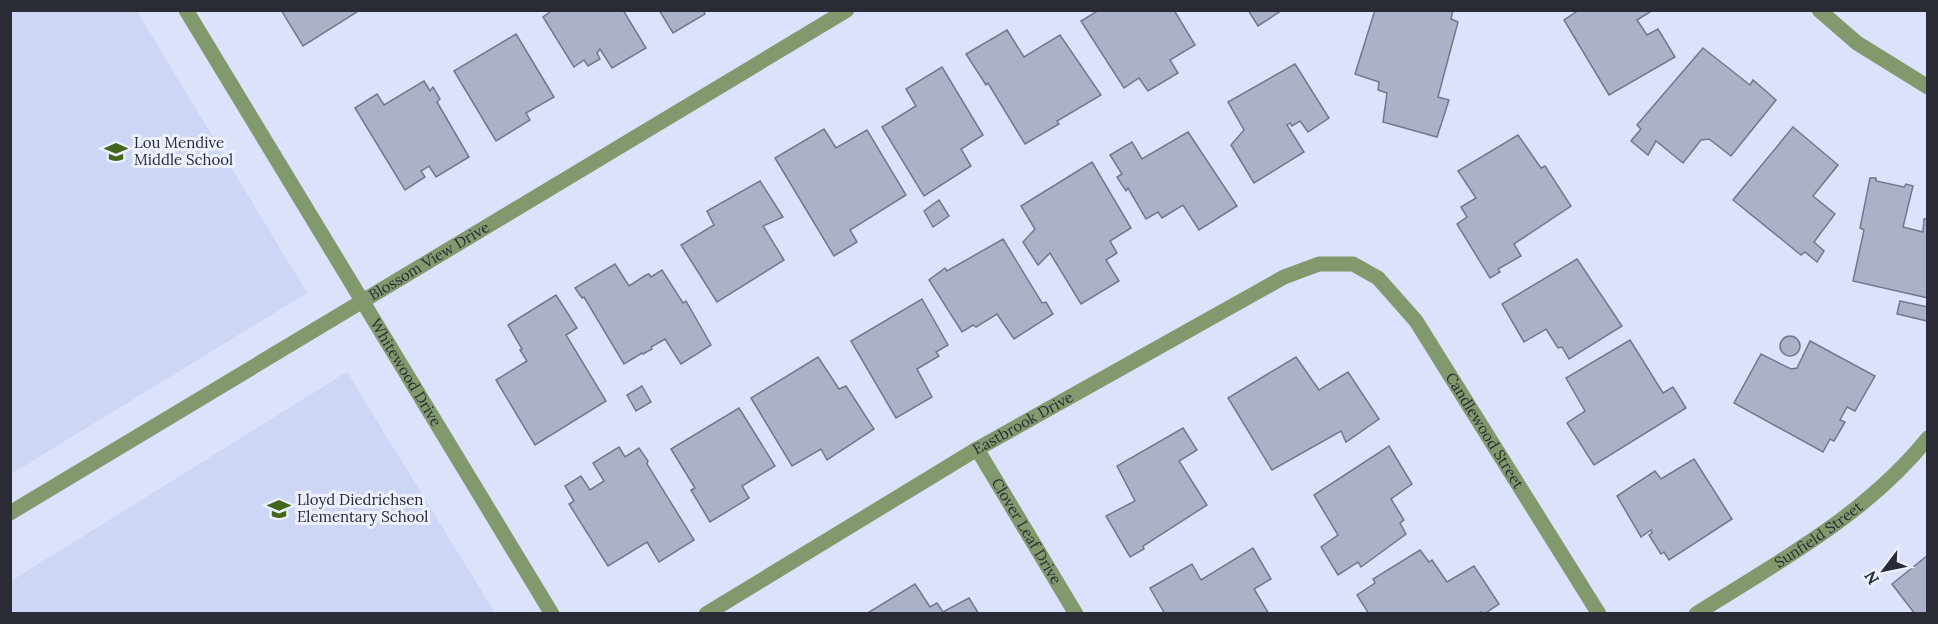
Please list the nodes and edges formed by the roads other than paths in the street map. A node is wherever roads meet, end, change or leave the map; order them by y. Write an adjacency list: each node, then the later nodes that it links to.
1 (186, 10): 6 (street, Whitewood Drive)
2 (847, 10): 6 (street, Blossom View Drive)
3 (1819, 10): 4 (street)
4 (1928, 87)
5 (1353, 264): 8 (street, Eastbrook Drive); 13 (street, Candlewood Street)
6 (363, 302): 9 (street, Blossom View Drive); 10 (street, Whitewood Drive)
7 (1928, 438): 14 (street, Sunfield Street)
8 (977, 449): 11 (street, Eastbrook Drive); 12 (street, Clover Leaf Drive)
9 (10, 513)
10 (552, 614)
11 (706, 614)
12 (1076, 614)
13 (1599, 614)
14 (1695, 614)

